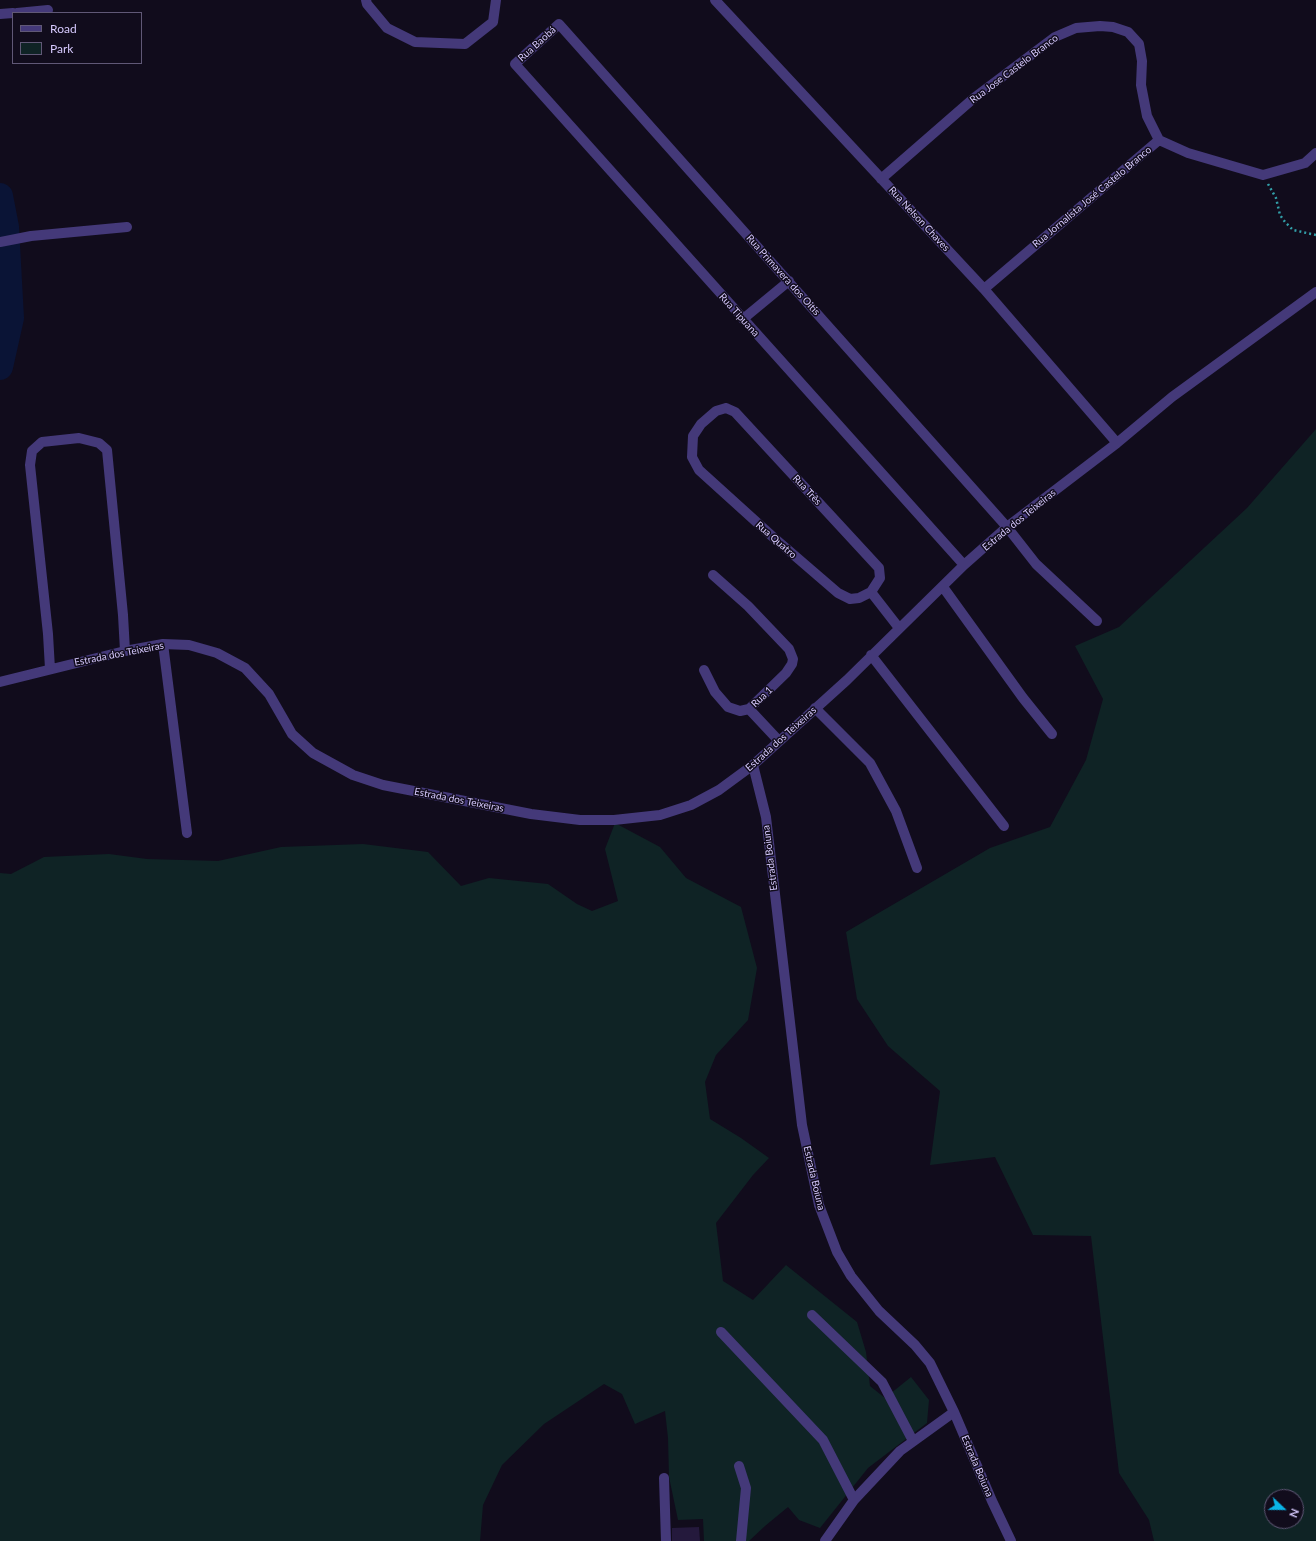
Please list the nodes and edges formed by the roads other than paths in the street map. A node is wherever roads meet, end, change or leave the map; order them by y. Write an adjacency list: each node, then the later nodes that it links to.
1 (366, 0): 2 (street)
2 (496, 0)
3 (715, 0): 12 (street, Rua Nelson Chaves)
4 (48, 10): 5 (street)
5 (27, 12)
6 (12, 13): 7 (street)
7 (0, 14)
8 (559, 24): 9 (street, Rua Baobá); 15 (street, Rua Primavera dos Oitis)
9 (515, 64): 18 (street, Rua Tipuana)
10 (1159, 140): 11 (street, Rua Jornalista José Castelo Branco); 12 (street, Rua Jose Castelo Branco); 16 (street, Rua Jornalista José Castelo Branco)
11 (1316, 153)
12 (881, 180): 16 (street, Rua Nelson Chaves)
13 (127, 227): 14 (street)
14 (1, 242)
15 (789, 281): 18 (street); 21 (street, Rua Primavera dos Oitis)
16 (984, 289): 19 (street, Rua Nelson Chaves)
17 (1316, 292): 19 (street, Estrada dos Teixeiras)
18 (743, 319): 22 (street, Rua Tipuana)
19 (1117, 443): 21 (street, Estrada dos Teixeiras)
20 (699, 470): 25 (street, Rua Quatro); 25 (street, Rua Três)
21 (1007, 527): 22 (street, Estrada dos Teixeiras); 26 (street, Rua Primavera dos Oitis)
22 (964, 565): 24 (street, Estrada dos Teixeiras)
23 (713, 576): 35 (street, Rua 1)
24 (943, 587): 27 (street, Estrada dos Teixeiras); 36 (street)
25 (870, 592): 27 (street)
26 (1097, 621)
27 (899, 628): 30 (street, Estrada dos Teixeiras)
28 (163, 644): 29 (street, Estrada dos Teixeiras); 38 (street, Estrada dos Teixeiras); 40 (street)
29 (125, 651): 31 (street, Estrada dos Teixeiras); 31 (street)
30 (871, 655): 34 (street, Estrada dos Teixeiras); 39 (street)
31 (50, 669): 33 (street, Estrada dos Teixeiras)
32 (704, 670): 35 (street, Rua 1)
33 (0, 682)
34 (815, 708): 37 (street, Estrada dos Teixeiras); 41 (street)
35 (749, 709): 37 (street)
36 (1052, 734)
37 (779, 741): 38 (street, Estrada dos Teixeiras)
38 (753, 765): 44 (street, Estrada Boiuna)
39 (1004, 826)
40 (187, 833)
41 (917, 868)
42 (812, 1315): 45 (street)
43 (721, 1332): 48 (street)
44 (954, 1412): 45 (street); 52 (street, Estrada Boiuna)
45 (913, 1441): 48 (street)
46 (739, 1466): 50 (street)
47 (664, 1478): 49 (street)
48 (854, 1500): 51 (street)
49 (666, 1541)
50 (741, 1541)
51 (825, 1541)
52 (1011, 1541)

